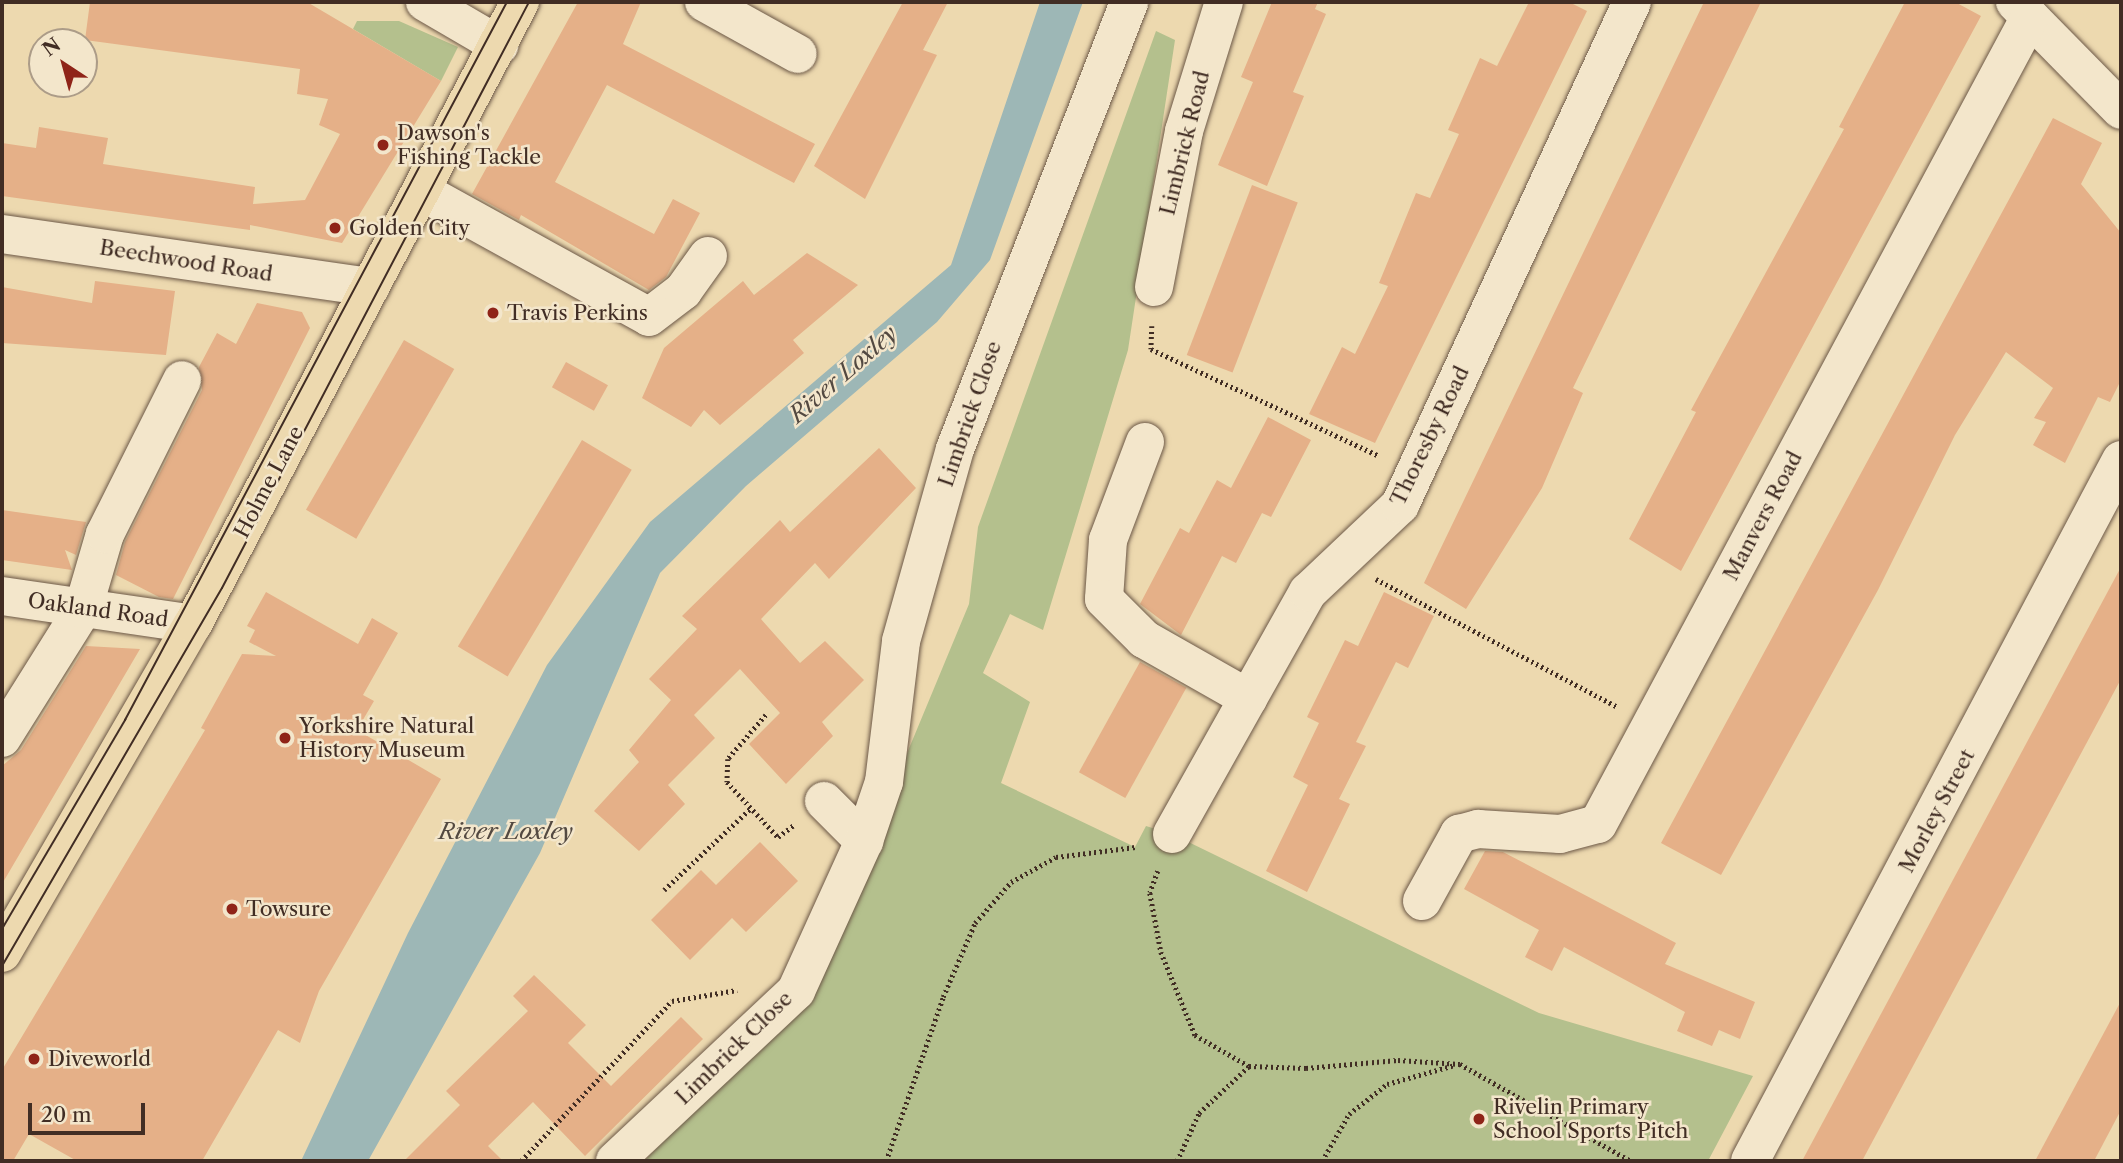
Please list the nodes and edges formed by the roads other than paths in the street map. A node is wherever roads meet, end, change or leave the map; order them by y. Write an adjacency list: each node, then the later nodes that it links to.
1 (425, 2): 8 (street)
2 (520, 2): 8 (main road, Holme Lane)
3 (704, 2): 9 (street)
4 (1129, 2): 26 (street, Limbrick Close)
5 (1224, 2): 15 (street, Limbrick Road)
6 (1632, 2): 22 (street, Thoresby Road)
7 (2022, 9): 10 (street); 27 (street, Manvers Road)
8 (499, 45): 11 (main road, Holme Lane)
9 (798, 54)
10 (2121, 110)
11 (421, 191): 13 (street); 14 (main road, Holme Lane)
12 (2, 234): 14 (street, Beechwood Road)
13 (708, 256)
14 (370, 287): 21 (main road, Holme Lane)
15 (1154, 287)
16 (182, 380): 20 (street)
17 (1145, 442): 22 (street)
18 (2121, 460): 30 (street, Morley Street)
19 (2, 596): 20 (street, Oakland Road)
20 (83, 609): 21 (street, Oakland Road); 23 (street)
21 (193, 624): 28 (main road, Holme Lane)
22 (1248, 698): 25 (street, Thoresby Road)
23 (2, 738)
24 (824, 802): 26 (street)
25 (1172, 834)
26 (864, 841): 29 (street, Limbrick Close)
27 (1422, 901)
28 (2, 953)
29 (615, 1161)
30 (1750, 1161)

